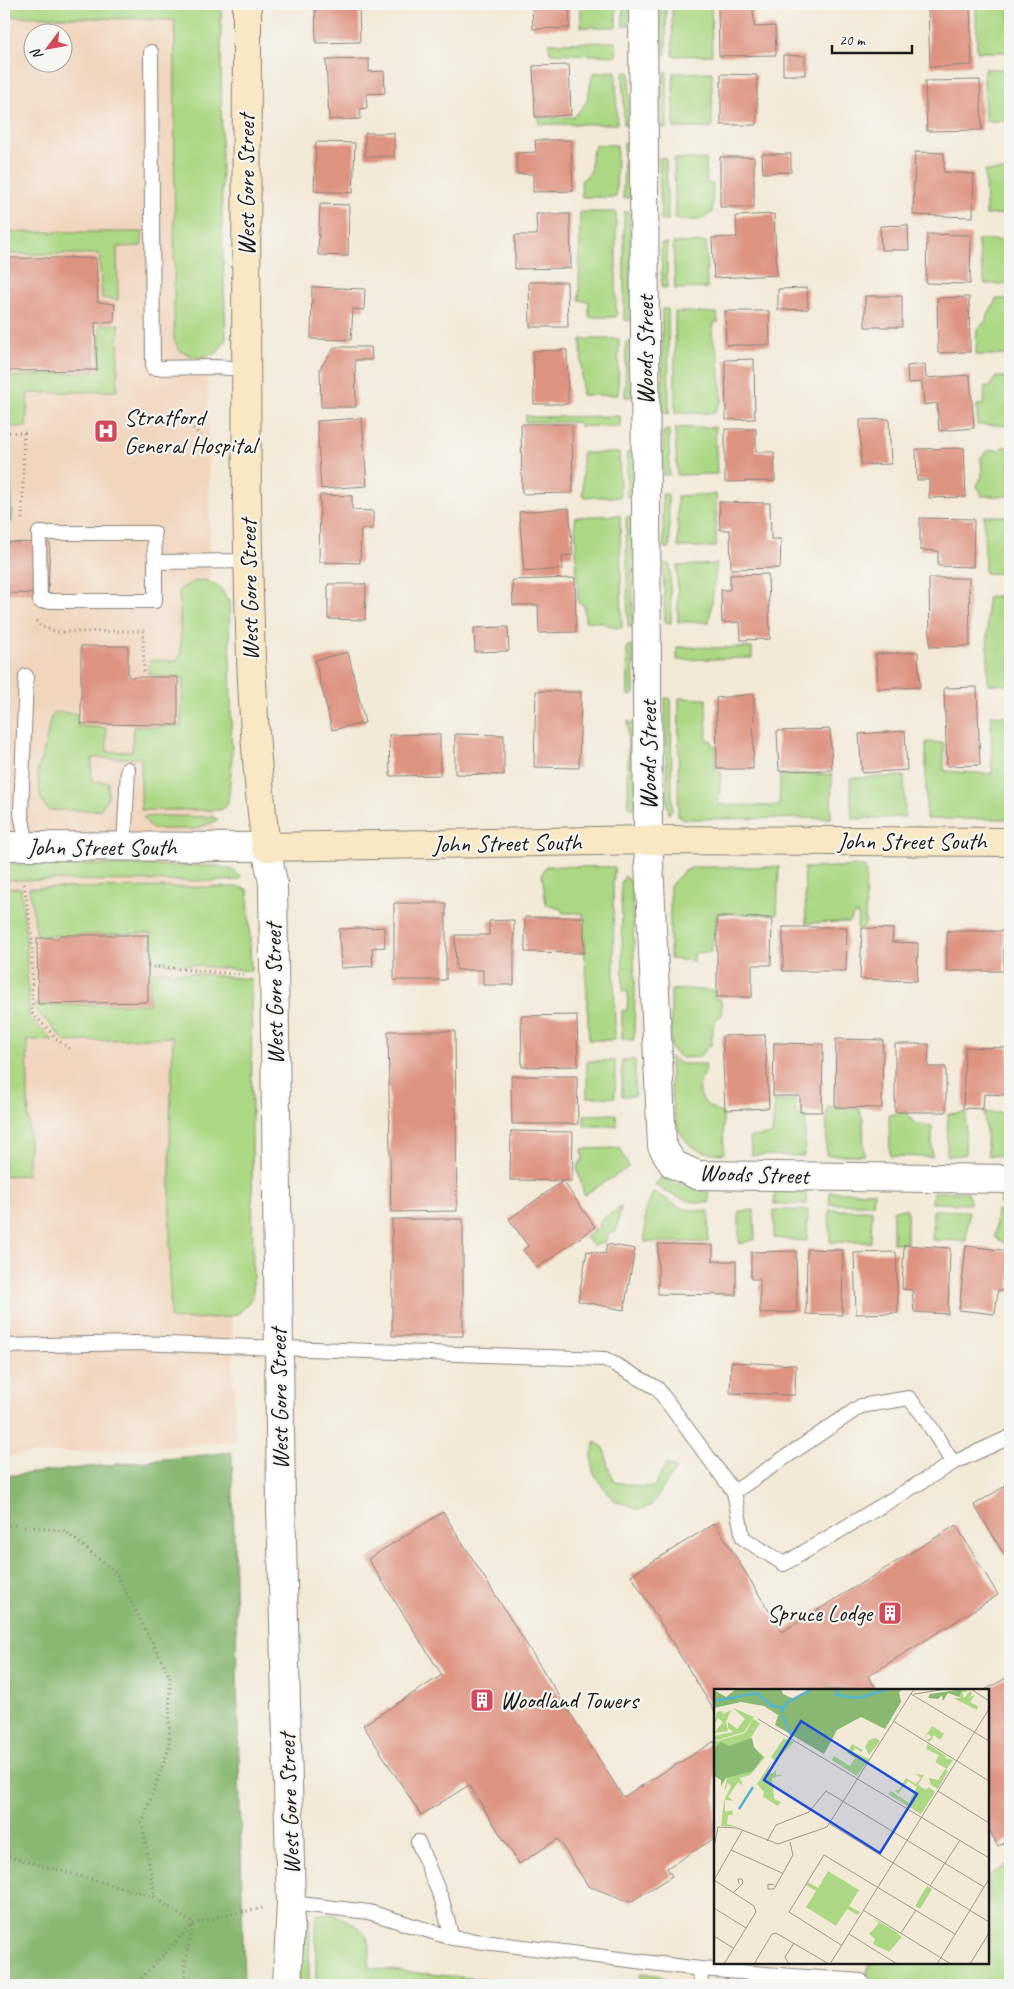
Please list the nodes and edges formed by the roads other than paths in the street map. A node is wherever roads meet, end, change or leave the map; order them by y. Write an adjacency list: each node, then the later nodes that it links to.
1 (247, 4): 4 (street, West Gore Street)
2 (643, 4): 9 (street, Woods Street)
3 (150, 52): 4 (lane)
4 (246, 369): 5 (street, West Gore Street)
5 (248, 561): 6 (lane); 13 (street, West Gore Street)
6 (155, 562): 6 (lane)
7 (26, 676): 11 (lane)
8 (128, 769): 12 (lane)
9 (648, 840): 10 (street, John Street South); 13 (street, John Street South); 14 (street, Woods Street)
10 (1010, 842)
11 (15, 846): 12 (street, John Street South)
12 (124, 847): 13 (street, John Street South)
13 (266, 847): 16 (street, West Gore Street)
14 (1010, 1179)
15 (4, 1346): 16 (lane)
16 (278, 1346): 19 (lane); 21 (street, West Gore Street)
17 (1010, 1438): 18 (lane)
18 (953, 1463): 19 (lane); 19 (lane)
19 (734, 1492)
20 (418, 1842): 22 (lane)
21 (291, 1903): 22 (lane); 25 (street, West Gore Street)
22 (452, 1938): 23 (lane)
23 (700, 1969): 24 (lane); 26 (lane)
24 (862, 1981)
25 (287, 1985)
26 (701, 1985)

